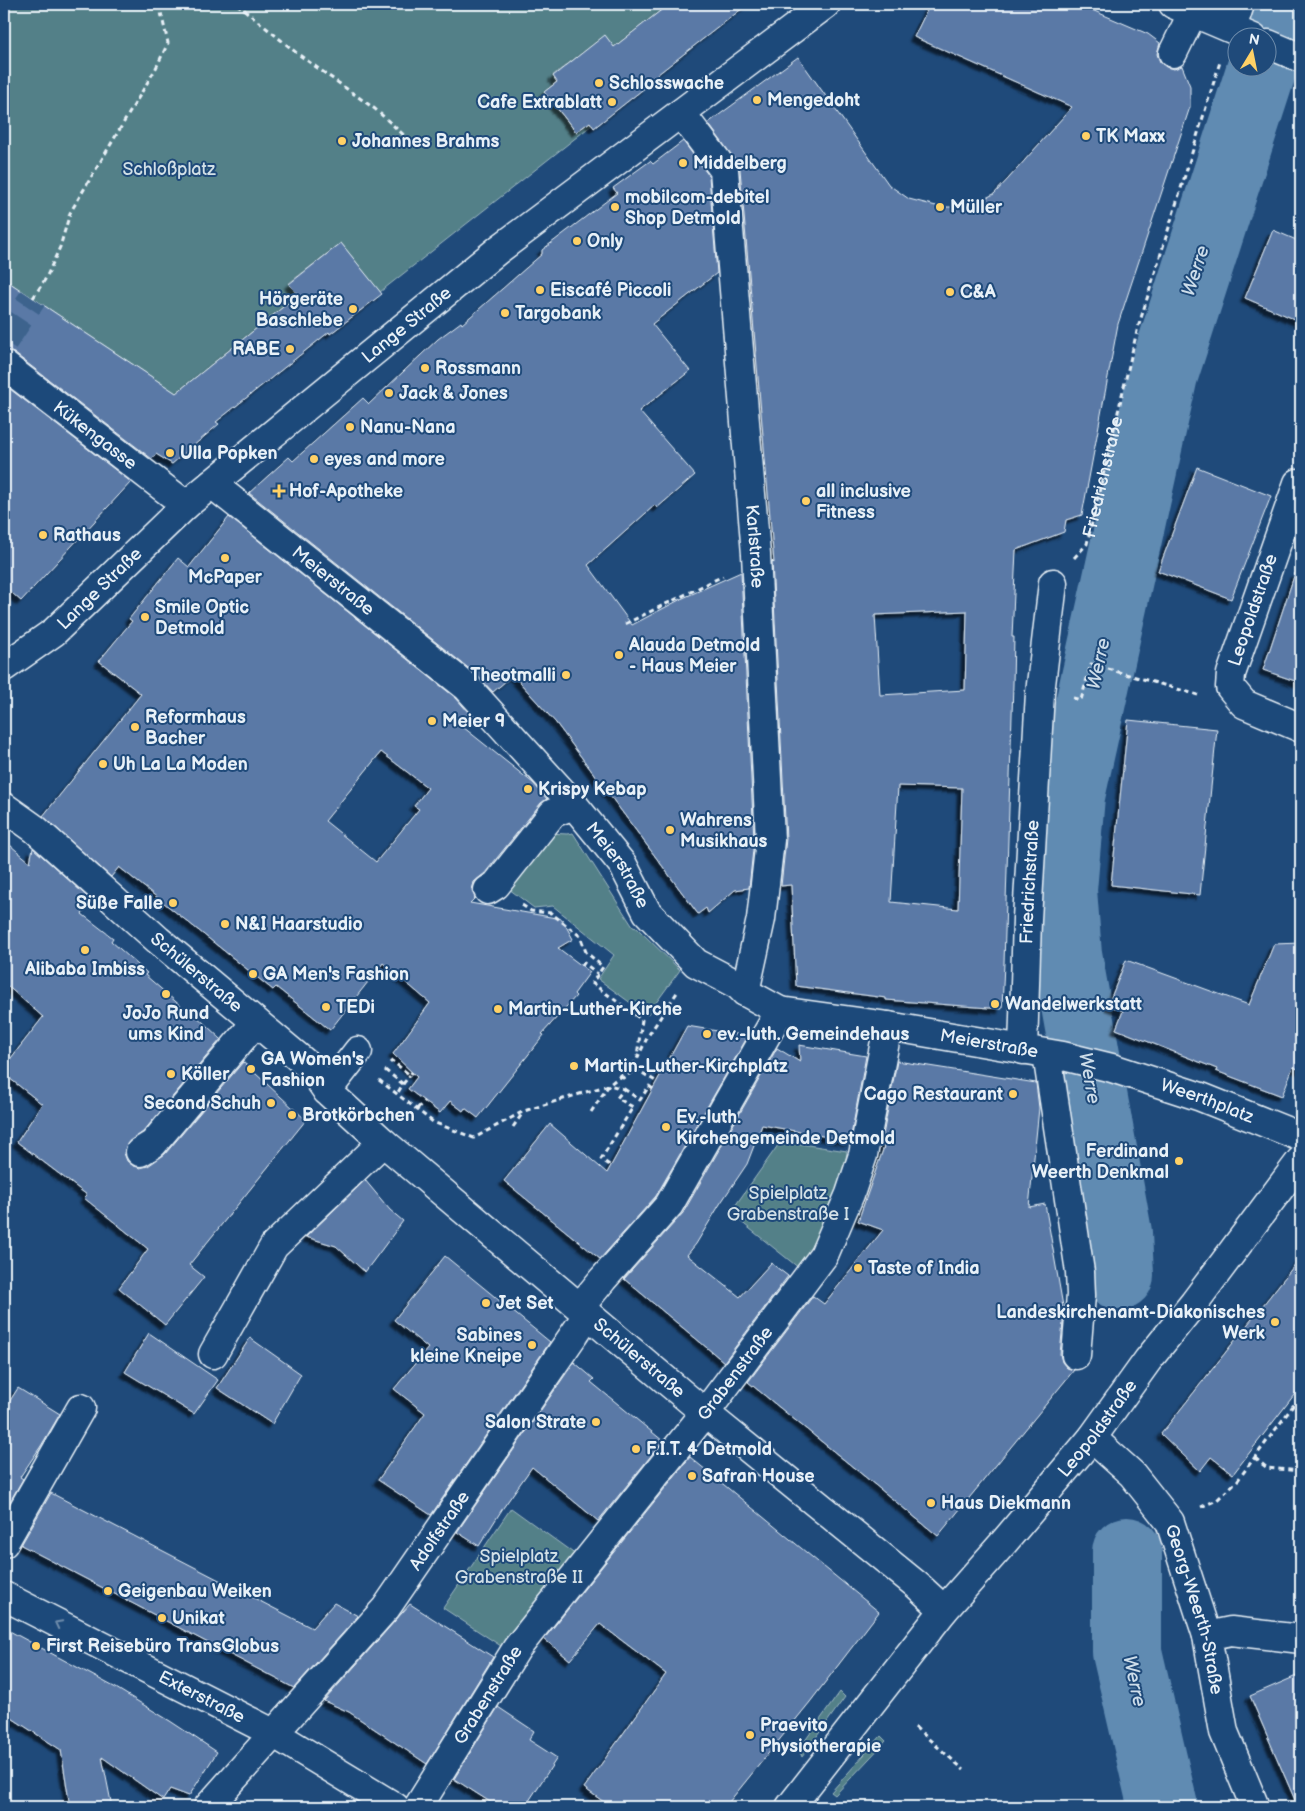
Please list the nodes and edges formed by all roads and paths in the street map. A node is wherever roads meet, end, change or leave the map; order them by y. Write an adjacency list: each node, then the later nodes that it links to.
1 (159, 4): 11 (path)
2 (237, 4): 10 (path)
3 (826, 4): 9 (street, Lange Straße)
4 (1183, 8): 5 (street); 7 (street)
5 (1242, 23): 17 (path, Friedrichstraße)
6 (1278, 48): 8 (street)
7 (1174, 53)
8 (1300, 58)
9 (681, 113): 14 (street, Lange Straße); 16 (street, Karlstraße)
10 (417, 147)
11 (33, 298)
12 (4, 365): 15 (street, Kükengasse)
13 (1298, 483): 21 (street, Leopoldstraße)
14 (212, 484): 15 (street, Lange Straße); 23 (street, Meierstraße)
15 (186, 505): 19 (street, Lange Straße)
16 (756, 560): 18 (path); 29 (street, Karlstraße)
17 (1053, 582): 33 (street, Friedrichstraße)
18 (625, 624)
19 (7, 659)
20 (1084, 688): 21 (path)
21 (1230, 688): 22 (street, Leopoldstraße)
22 (1301, 728)
23 (574, 805): 25 (street); 29 (street, Meierstraße)
24 (4, 807): 31 (street, Schülerstraße)
25 (492, 888): 27 (path)
26 (582, 966): 27 (path)
27 (598, 974): 35 (path)
28 (680, 989): 35 (path)
29 (745, 992): 30 (street, Meierstraße)
30 (780, 1011): 32 (street, Meierstraße); 55 (street, Adolfstraße)
31 (256, 1022): 43 (street, Schülerstraße); 52 (street)
32 (888, 1026): 33 (street, Meierstraße); 60 (street, Grabenstraße)
33 (1044, 1053): 36 (street, Meierstraße); 57 (street, Friedrichstraße)
34 (355, 1054): 43 (street); 44 (path)
35 (636, 1061): 37 (path)
36 (1112, 1068): 50 (street, Weerthplatz)
37 (620, 1077): 38 (path); 40 (path)
38 (657, 1082)
39 (403, 1084): 39 (path); 44 (path)
40 (609, 1085): 41 (path); 47 (path); 48 (path)
41 (624, 1089): 42 (path); 54 (path)
42 (653, 1089)
43 (327, 1091): 51 (street, Schülerstraße)
44 (396, 1094): 46 (path)
45 (424, 1101): 46 (path)
46 (417, 1109): 47 (path)
47 (524, 1111): 49 (path)
48 (591, 1112)
49 (513, 1127)
50 (1301, 1137)
51 (383, 1142): 55 (street, Schülerstraße); 56 (street)
52 (140, 1152)
53 (1301, 1160): 61 (street, Leopoldstraße)
54 (611, 1166)
55 (584, 1310): 60 (street, Schülerstraße); 71 (street, Adolfstraße)
56 (213, 1354)
57 (1076, 1355)
58 (1301, 1395): 62 (path)
59 (81, 1408): 65 (street)
60 (705, 1413): 67 (street, Schülerstraße); 75 (street, Grabenstraße)
61 (1092, 1438): 64 (street, Georg-Weerth-Straße); 67 (street, Leopoldstraße)
62 (1255, 1458): 63 (path); 64 (path)
63 (1301, 1471)
64 (1170, 1522): 68 (street, Georg-Weerth-Straße)
65 (4, 1542)
66 (4, 1596): 71 (street, Exterstraße, one-way to 66)
67 (944, 1610): 76 (street, Leopoldstraße)
68 (1207, 1636): 69 (street); 77 (street, Georg-Weerth-Straße)
69 (1301, 1639)
70 (915, 1727): 72 (path)
71 (273, 1733): 73 (street, Exterstraße); 74 (street, Adolfstraße)
72 (964, 1770)
73 (385, 1805)
74 (208, 1807)
75 (418, 1807)
76 (790, 1807)
77 (1255, 1807)

